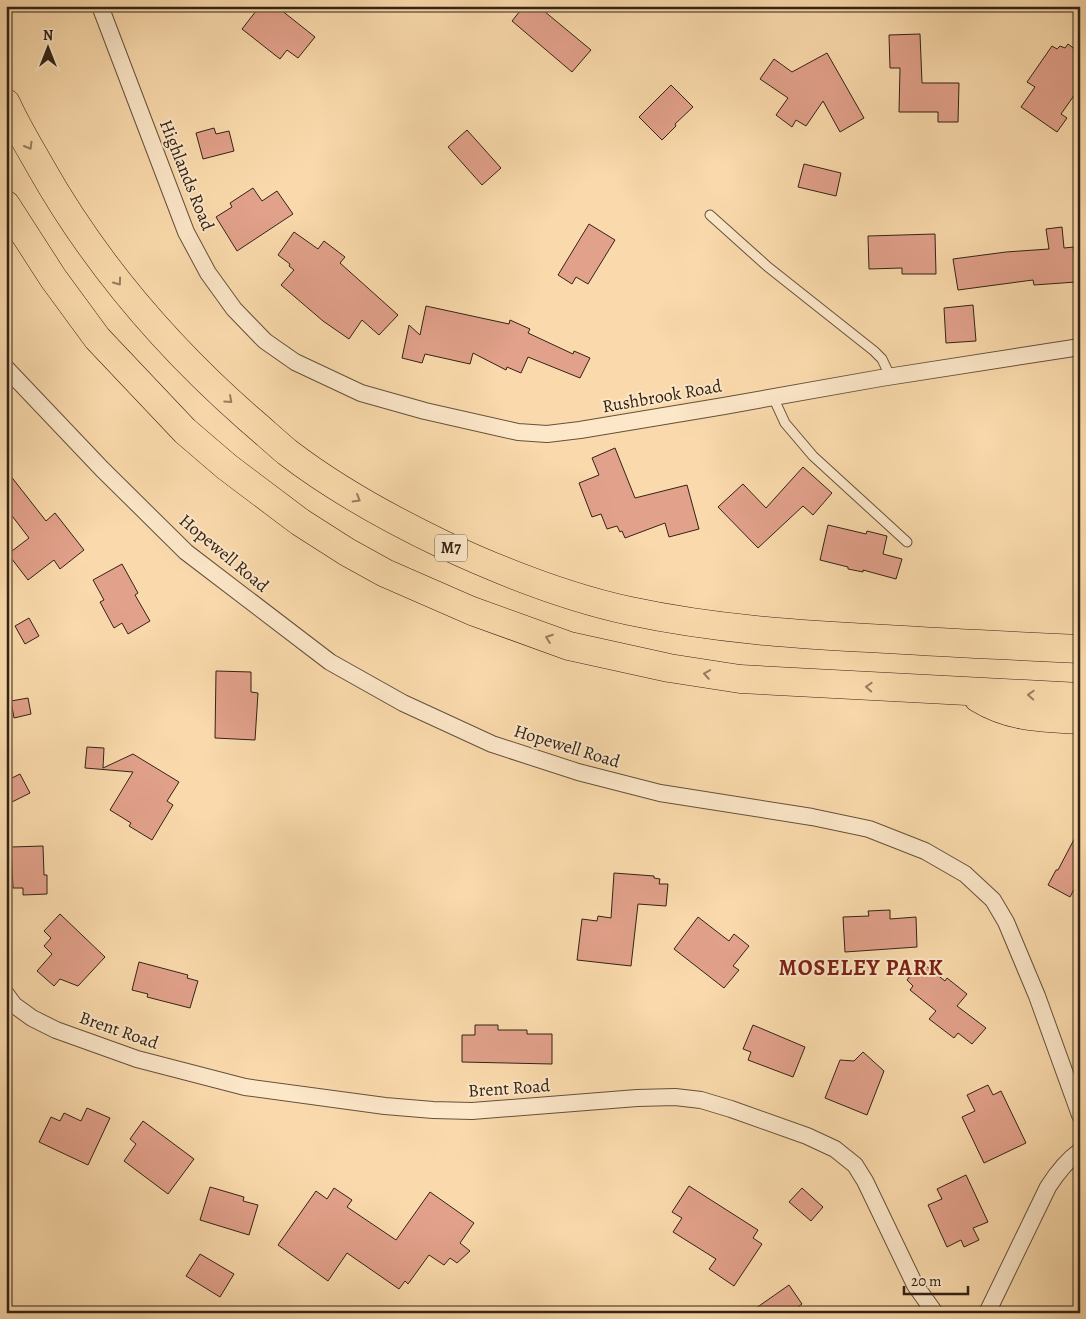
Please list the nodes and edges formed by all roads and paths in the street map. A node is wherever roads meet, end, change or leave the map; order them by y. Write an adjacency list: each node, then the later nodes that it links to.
1 (100, 6): 5 (street, Highlands Road)
2 (6, 103): 11 (highway, M7, one-way to 11)
3 (6, 205): 12 (highway, one-way to 3)
4 (710, 215): 8 (lane)
5 (265, 341): 9 (street, Rushbrook Road)
6 (1080, 347): 8 (street, Rushbrook Road)
7 (6, 368): 16 (street, Hopewell Road)
8 (890, 376): 9 (street, Rushbrook Road)
9 (773, 397): 10 (lane)
10 (907, 542)
11 (1080, 649)
12 (968, 692): 13 (highway, one-way to 12); 14 (highway)
13 (1080, 697)
14 (1080, 720)
15 (6, 994): 18 (street, Brent Road)
16 (1080, 1115)
17 (1080, 1151): 19 (street)
18 (934, 1313)
19 (987, 1313)

